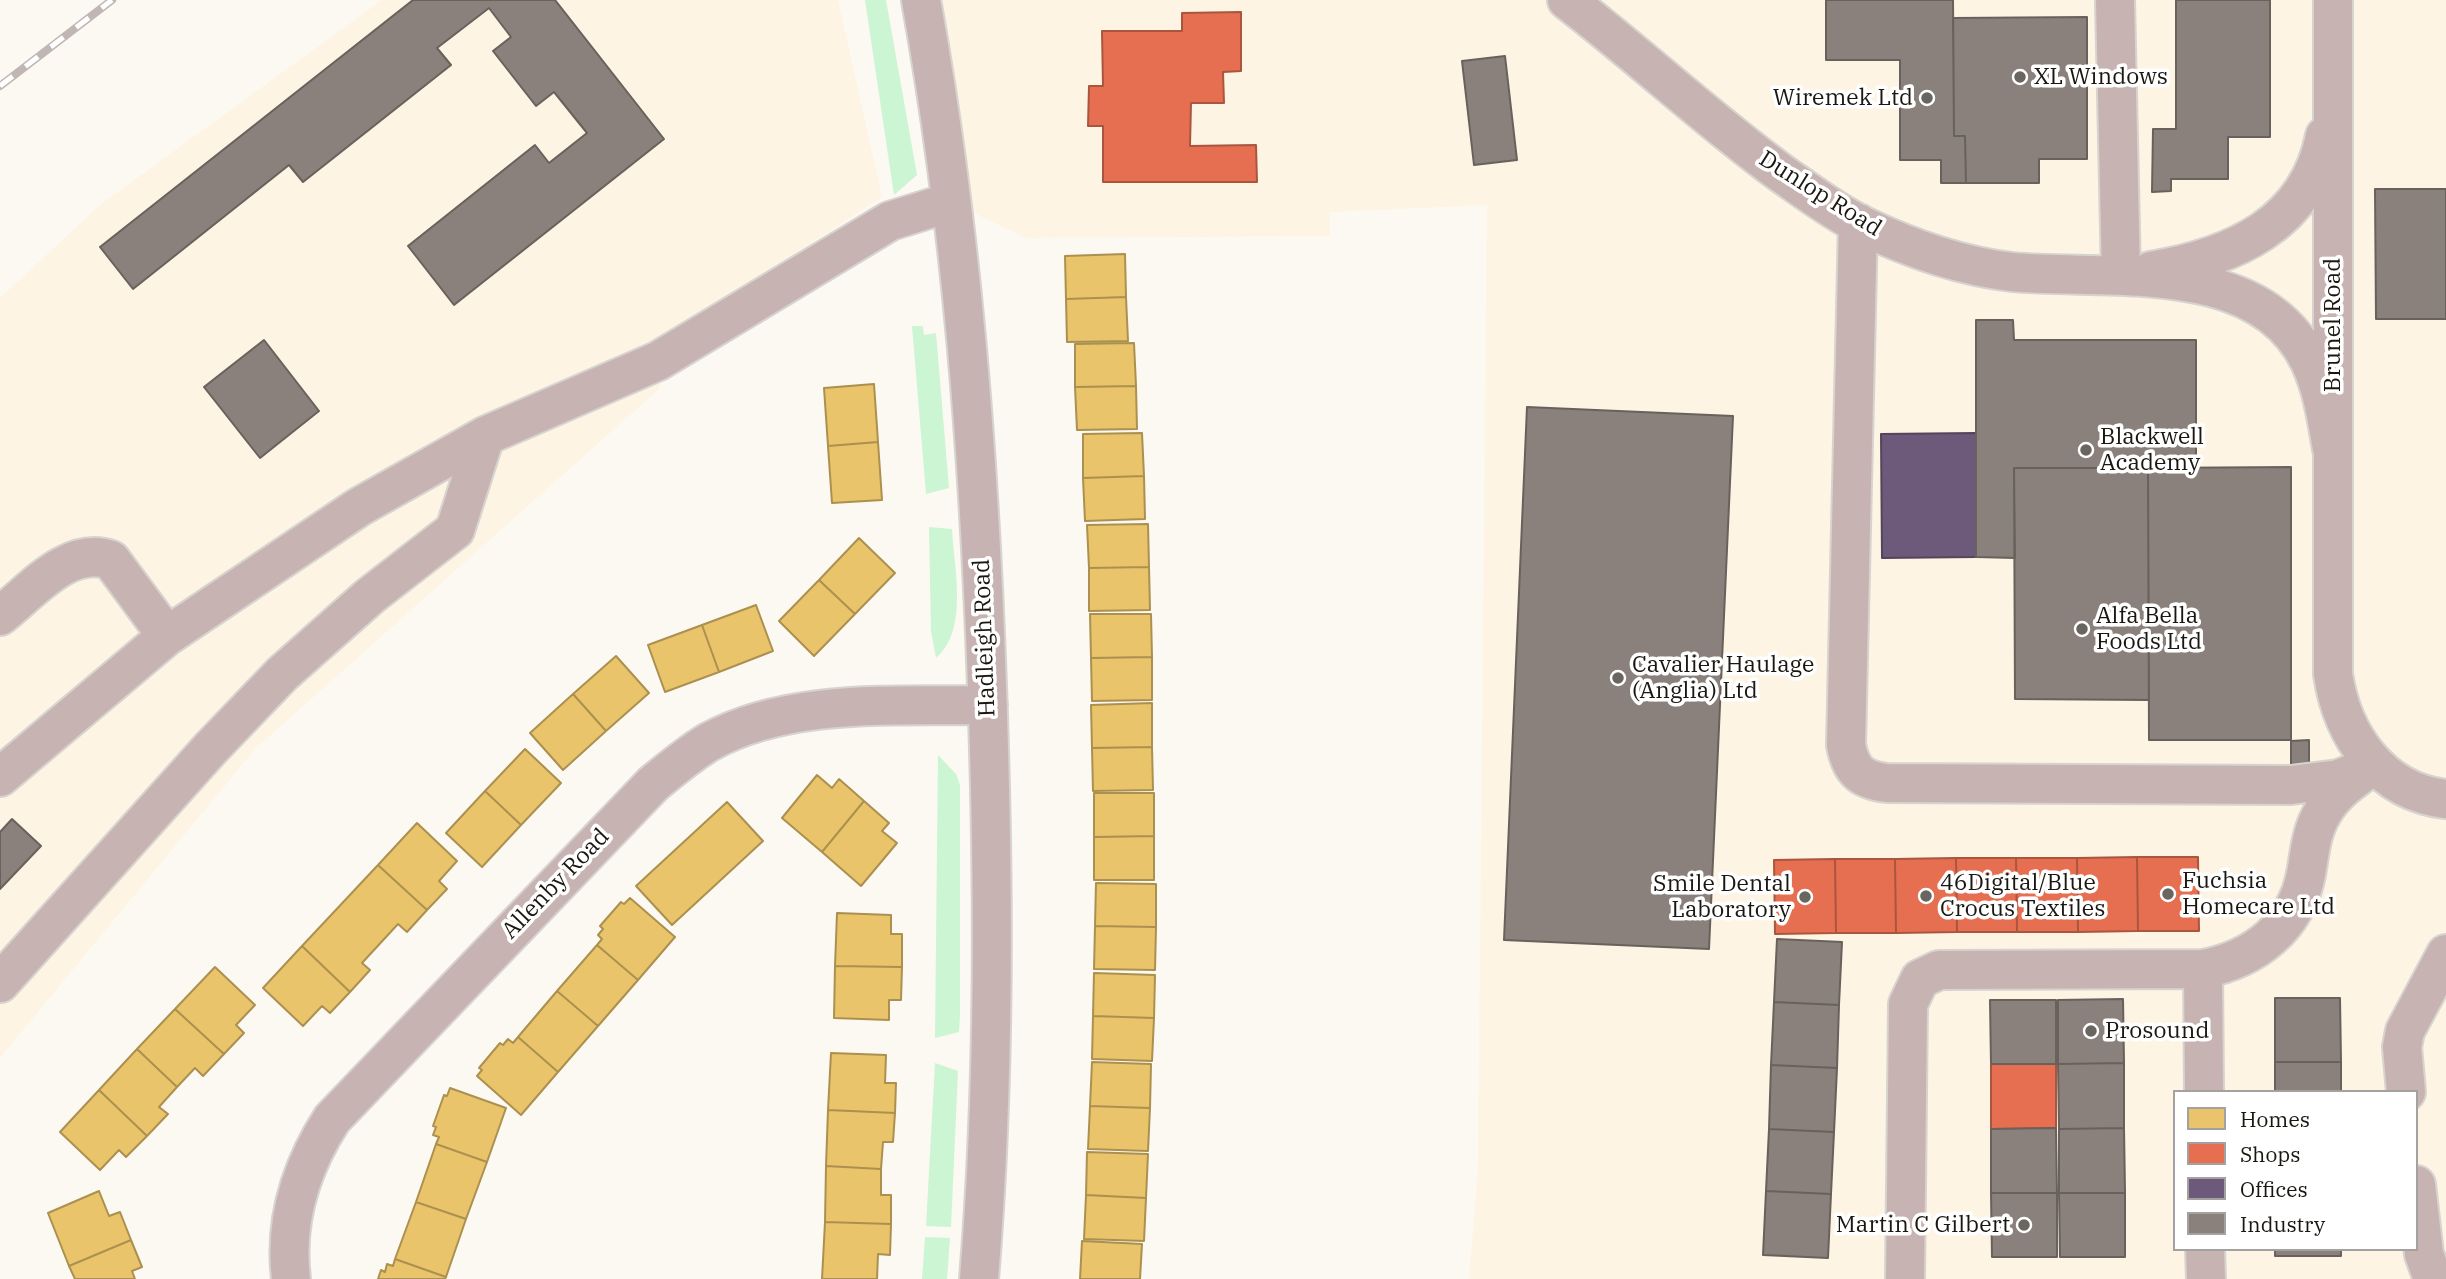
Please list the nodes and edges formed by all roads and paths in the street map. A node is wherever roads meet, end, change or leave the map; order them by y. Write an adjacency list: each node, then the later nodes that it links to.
1 (921, 0): 6 (street, Hadleigh Road)
2 (1567, 0): 7 (street, Dunlop Road)
3 (2115, 0): 8 (street)
4 (2333, 0): 5 (street, Brunel Road)
5 (2333, 98): 8 (street, Dunlop Road); 10 (street, Brunel Road)
6 (951, 202): 9 (street); 13 (street, Hadleigh Road)
7 (1858, 223): 8 (street, Dunlop Road); 14 (street)
8 (2121, 276): 10 (street, Dunlop Road)
9 (485, 436): 12 (street); 19 (street)
10 (2332, 449): 14 (street, Brunel Road)
11 (0, 616): 12 (street)
12 (167, 636): 15 (street)
13 (988, 705): 24 (street, Allenby Road); 25 (street, Hadleigh Road)
14 (2374, 765): 16 (street); 18 (street)
15 (0, 777)
16 (2446, 799)
17 (2446, 954): 21 (street)
18 (2203, 969): 20 (street); 26 (street)
19 (0, 982)
20 (2204, 1090)
21 (2406, 1090)
22 (2418, 1202): 28 (street)
23 (2205, 1251): 27 (street)
24 (291, 1279)
25 (979, 1279)
26 (1905, 1279)
27 (2206, 1279)
28 (2434, 1279)

